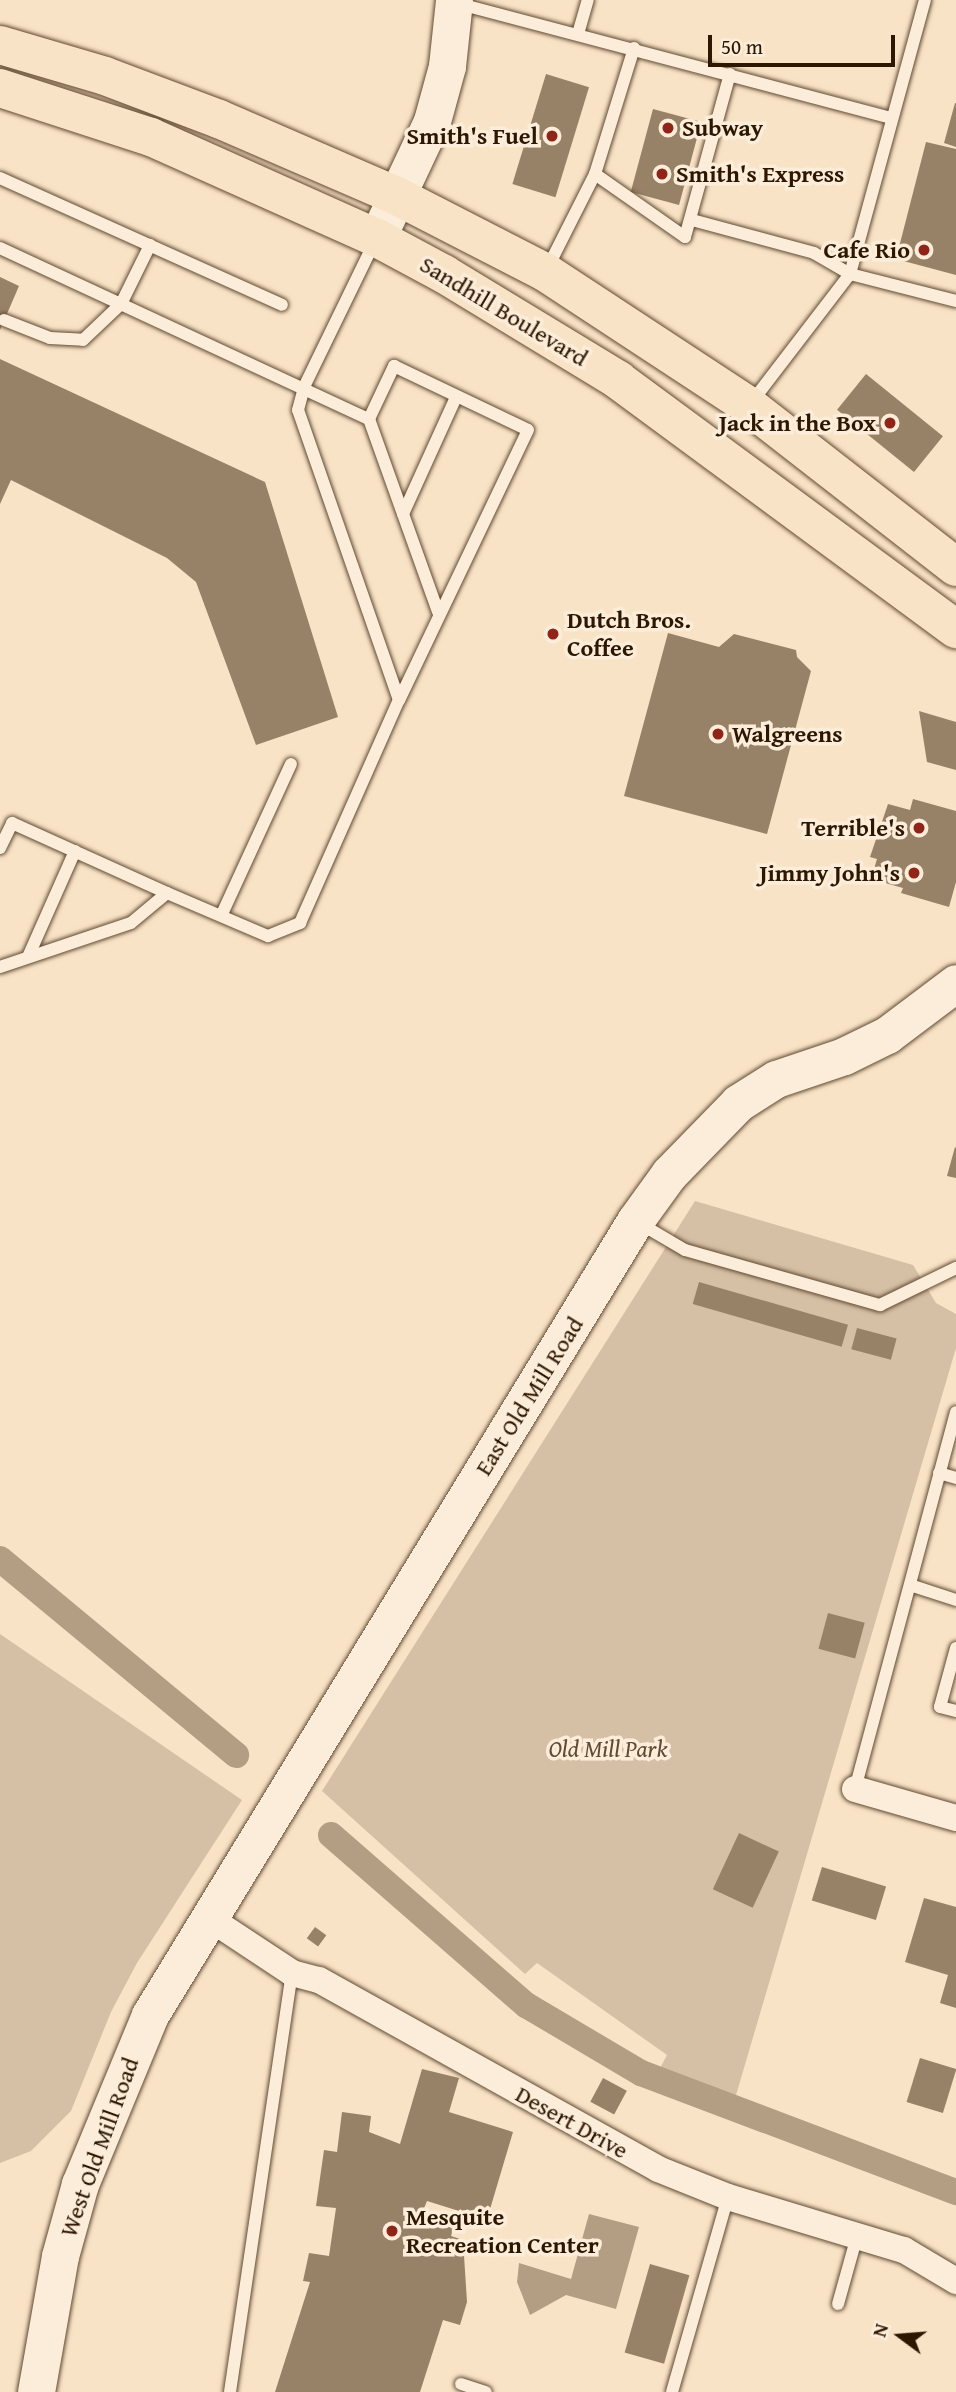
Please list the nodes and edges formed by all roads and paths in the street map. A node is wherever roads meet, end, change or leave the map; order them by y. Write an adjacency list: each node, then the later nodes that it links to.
1 (588, 0): 4 (lane)
2 (925, 0): 9 (lane)
3 (454, 1): 4 (lane); 12 (street)
4 (578, 34): 6 (lane)
5 (0, 45): 12 (main road, Sandhill Boulevard)
6 (634, 48): 7 (lane); 10 (lane)
7 (730, 74): 9 (lane); 13 (lane)
8 (0, 88): 14 (main road, Sandhill Boulevard)
9 (892, 117): 18 (lane)
10 (595, 174): 13 (lane); 17 (lane)
11 (0, 178): 15 (lane)
12 (397, 196): 14 (street); 17 (main road, Sandhill Boulevard)
13 (692, 220): 18 (lane)
14 (377, 238): 23 (lane); 30 (main road, Sandhill Boulevard)
15 (150, 245): 20 (lane); 21 (lane)
16 (0, 248): 20 (lane)
17 (545, 272): 25 (main road, Sandhill Boulevard)
18 (850, 274): 19 (lane); 25 (lane)
19 (956, 301)
20 (121, 304): 22 (lane); 23 (lane)
21 (282, 305)
22 (4, 320)
23 (304, 387): 26 (lane); 31 (lane)
24 (456, 397): 26 (lane); 27 (lane); 29 (lane)
25 (749, 406): 28 (main road, Sandhill Boulevard)
26 (369, 419): 27 (lane)
27 (403, 514): 29 (lane)
28 (956, 566)
29 (438, 612): 31 (lane)
30 (956, 629)
31 (399, 700): 36 (lane)
32 (291, 764): 36 (lane)
33 (0, 848): 34 (lane)
34 (75, 851): 35 (lane); 37 (lane)
35 (167, 893): 36 (lane); 37 (lane)
36 (222, 914)
37 (28, 957): 38 (lane)
38 (0, 967)
39 (956, 983): 40 (street, East Old Mill Road)
40 (635, 1221): 41 (lane); 51 (street, East Old Mill Road)
41 (956, 1268)
42 (956, 1412): 43 (lane)
43 (940, 1473): 44 (lane); 45 (lane)
44 (956, 1478)
45 (909, 1585): 46 (lane); 49 (lane)
46 (956, 1600)
47 (956, 1648): 48 (lane)
48 (956, 1711)
49 (855, 1789): 50 (street)
50 (956, 1818)
51 (209, 1918): 52 (street, Desert Drive); 58 (street, West Old Mill Road)
52 (292, 1973): 53 (street, Desert Drive); 59 (lane)
53 (727, 2197): 54 (street, Desert Drive); 61 (lane)
54 (857, 2236): 55 (street, Desert Drive); 56 (lane)
55 (956, 2281)
56 (838, 2304)
57 (461, 2384): 60 (lane)
58 (36, 2392)
59 (230, 2392)
60 (486, 2392)
61 (672, 2392)

